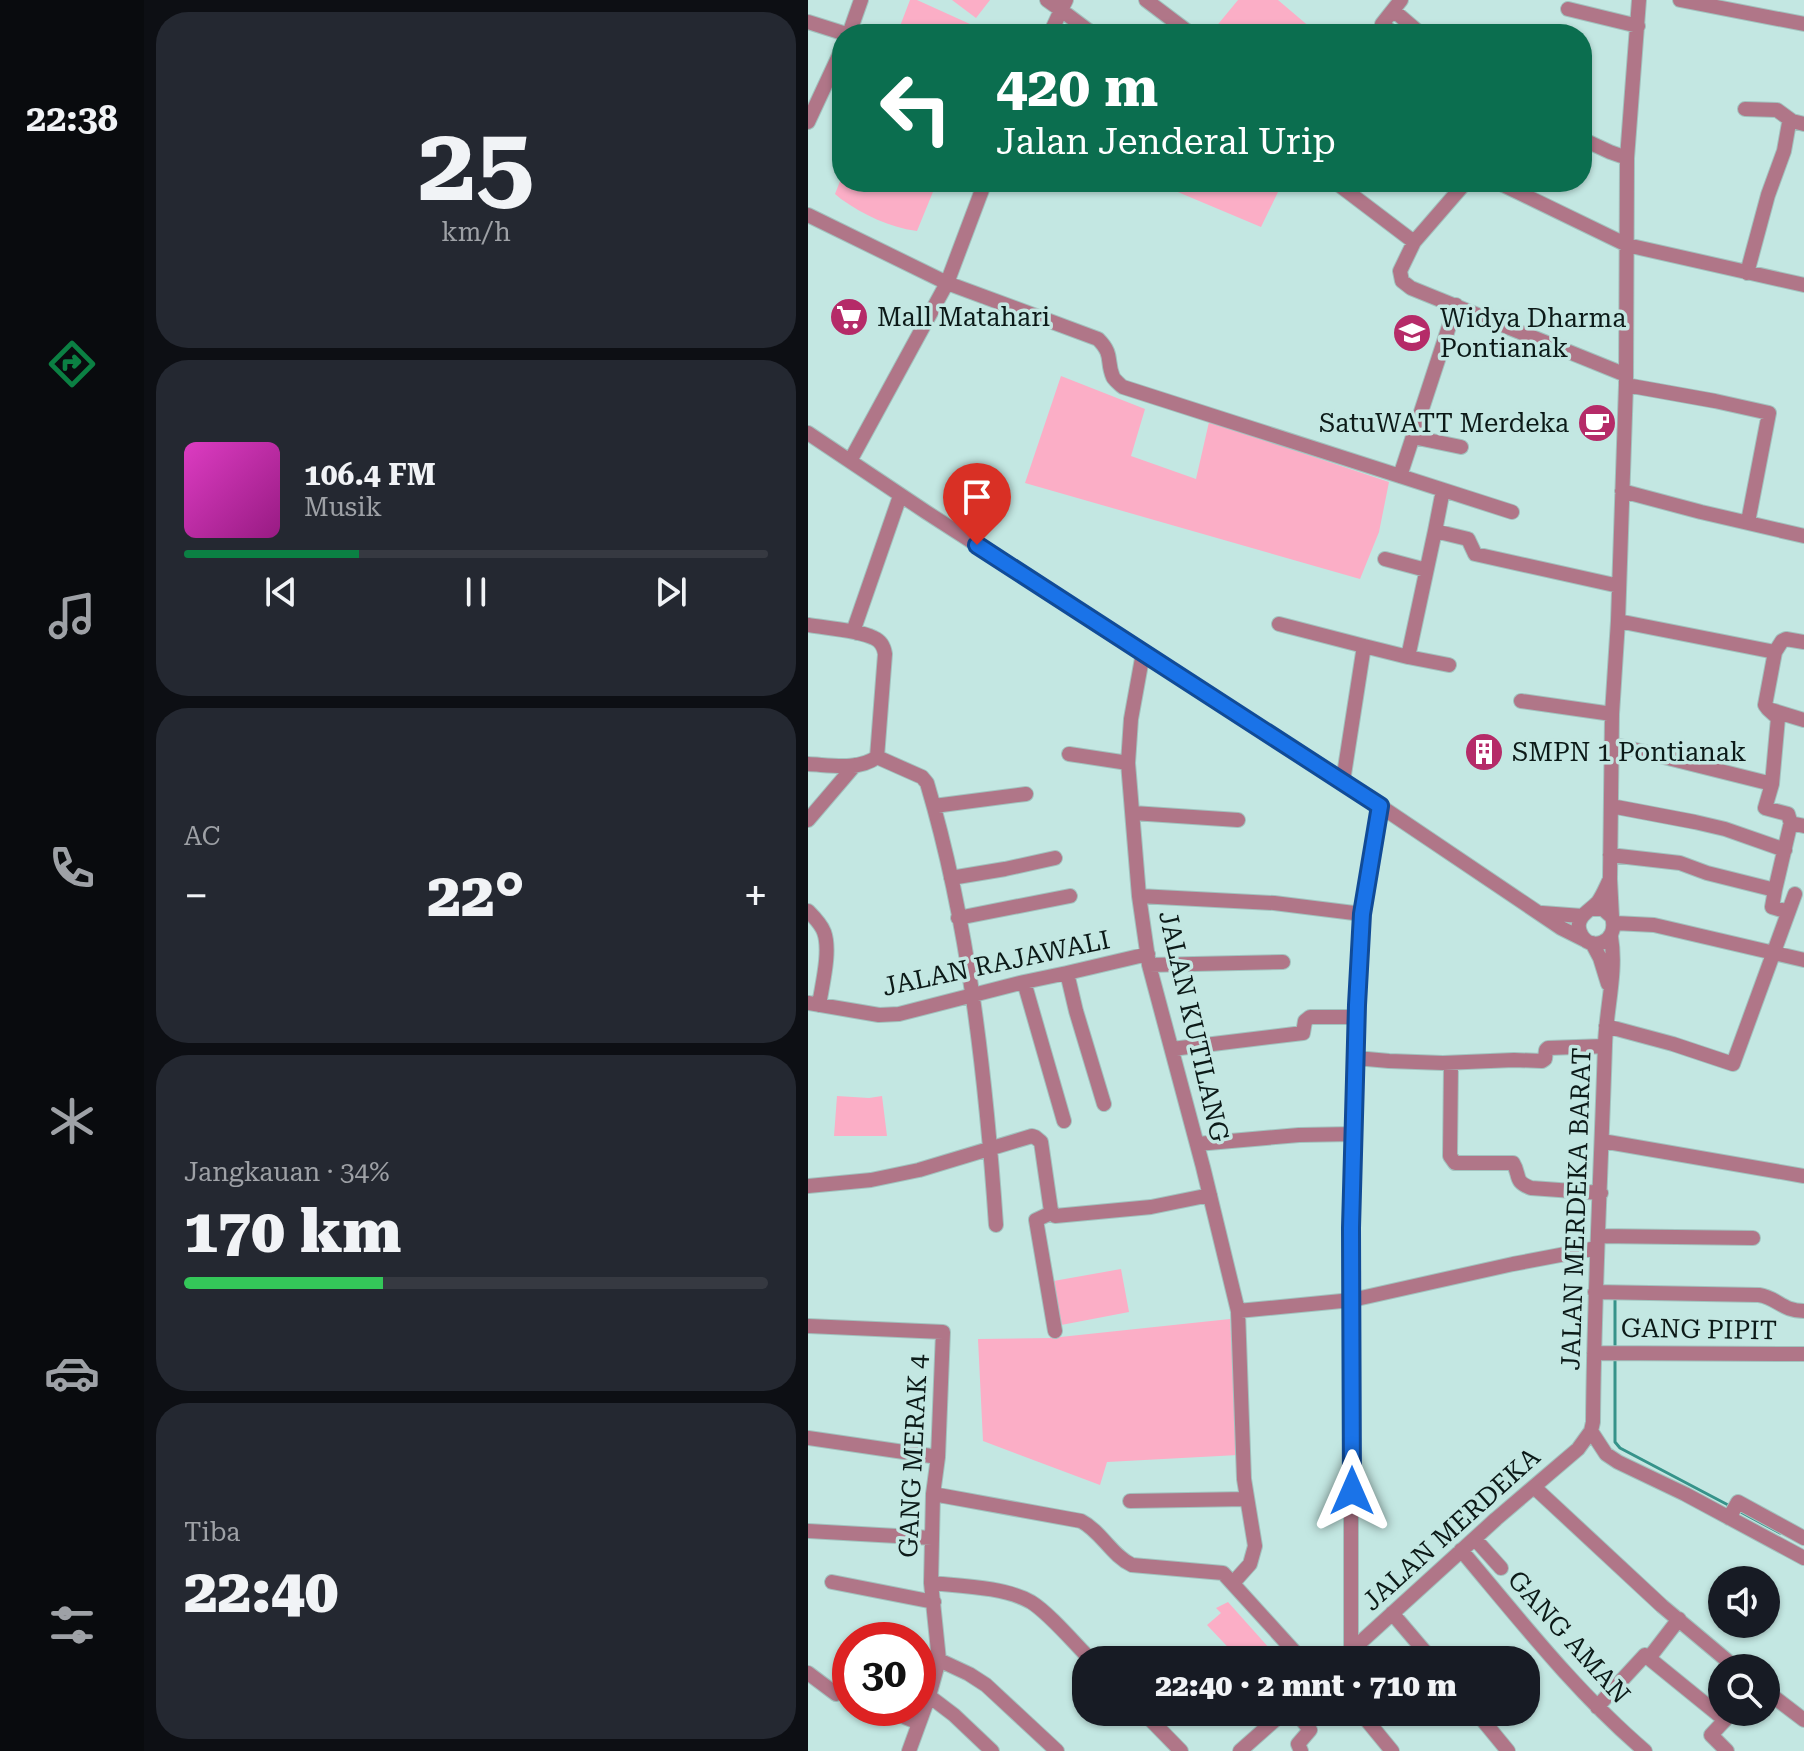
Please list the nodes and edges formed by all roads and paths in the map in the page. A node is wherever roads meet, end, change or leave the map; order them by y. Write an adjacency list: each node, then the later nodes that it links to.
1 (861, 0): 10 (street)
2 (1047, 0): 6 (street)
3 (1146, 0): 13 (street)
4 (1639, 0): 17 (street, JALAN MERDEKA BARAT)
5 (1680, 0): 16 (street)
6 (1063, 5): 11 (street); 12 (street)
7 (1397, 5): 14 (street); 15 (street)
8 (1568, 9): 17 (street)
9 (808, 22): 18 (street)
10 (852, 24)
11 (1054, 24)
12 (1083, 24)
13 (1178, 24)
14 (1382, 24)
15 (1413, 24)
16 (1804, 24)
17 (1638, 26): 24 (street, JALAN MERDEKA BARAT)
18 (832, 29)
19 (832, 70): 21 (street)
20 (1745, 109): 22 (street)
21 (808, 120)
22 (1798, 123): 32 (street)
23 (1592, 144): 24 (street)
24 (1627, 158): 31 (street, JALAN MERDEKA BARAT)
25 (981, 192): 33 (street)
26 (1348, 192): 30 (street)
27 (1457, 192): 30 (street)
28 (1518, 192): 31 (street)
29 (808, 215): 33 (street)
30 (1414, 242): 35 (street)
31 (1627, 245): 32 (street); 36 (street, JALAN MERDEKA BARAT)
32 (1747, 273): 34 (street)
33 (947, 283): 40 (street); 41 (street)
34 (1804, 285)
35 (1456, 305): 36 (street); 38 (street)
36 (1626, 380): 43 (street, JALAN MERDEKA BARAT); 46 (street)
37 (808, 433): 40 (street)
38 (1413, 437): 39 (street); 41 (street)
39 (1461, 447)
40 (850, 461): 44 (street)
41 (1400, 476): 42 (street)
42 (1443, 490): 45 (street); 47 (street)
43 (1622, 491): 46 (street); 51 (street, JALAN MERDEKA BARAT)
44 (900, 496): 55 (street); 59 (street)
45 (1512, 512)
46 (1748, 522): 48 (street)
47 (1435, 531): 50 (street); 51 (street)
48 (1804, 536)
49 (1385, 559): 50 (street)
50 (1426, 570): 60 (street)
51 (1619, 586): 52 (street, JALAN MERDEKA BARAT)
52 (1618, 621): 58 (street); 64 (street, JALAN MERDEKA BARAT)
53 (1279, 624): 57 (street)
54 (808, 625): 55 (street)
55 (857, 633): 68 (street)
56 (1804, 642): 58 (street)
57 (1364, 646): 60 (street); 72 (street)
58 (1775, 652): 63 (street)
59 (1143, 653): 69 (street, JALAN KUTILANG); 72 (street)
60 (1408, 657): 61 (street)
61 (1449, 665)
62 (1521, 701): 64 (street)
63 (1768, 709): 65 (street); 73 (street)
64 (1612, 714): 66 (street, JALAN MERDEKA BARAT)
65 (1804, 720)
66 (1612, 744): 73 (street); 77 (street, JALAN MERDEKA BARAT)
67 (1069, 754): 69 (street)
68 (877, 757): 71 (street); 75 (street)
69 (1128, 763): 78 (street, JALAN KUTILANG)
70 (808, 764): 71 (street)
71 (855, 765): 79 (street)
72 (1343, 781): 76 (street)
73 (1772, 784): 81 (street)
74 (1026, 794): 75 (street)
75 (934, 806): 85 (street)
76 (1380, 806): 92 (street); 95 (street)
77 (1611, 806): 82 (street); 83 (street, JALAN MERDEKA BARAT)
78 (1133, 813): 80 (street); 90 (street, JALAN KUTILANG)
79 (808, 820)
80 (1238, 820)
81 (1798, 825): 82 (street)
82 (1785, 850): 87 (street)
83 (1610, 855): 86 (street, JALAN MERDEKA BARAT); 87 (street)
84 (1055, 858): 85 (street)
85 (951, 878): 96 (street)
86 (1610, 879): 93 (street); 97 (street, JALAN MERDEKA BARAT)
87 (1775, 890): 94 (street)
88 (1795, 894): 94 (street)
89 (1070, 896): 96 (street)
90 (1139, 896): 95 (street); 100 (street, JALAN KUTILANG)
91 (808, 911): 107 (street)
92 (1537, 912): 93 (street); 98 (street)
93 (1586, 912): 97 (street); 98 (street)
94 (1788, 912): 99 (street)
95 (1362, 914): 108 (street)
96 (958, 918): 106 (street)
97 (1612, 926): 98 (street); 99 (street); 105 (street, JALAN MERDEKA BARAT)
98 (1588, 942): 105 (street)
99 (1773, 953): 101 (street); 109 (street)
100 (1148, 960): 102 (street, JALAN RAJAWALI); 103 (street, JALAN RAJAWALI); 111 (street, JALAN KUTILANG)
101 (1804, 960)
102 (1283, 962)
103 (1067, 973): 104 (street, JALAN RAJAWALI); 114 (street)
104 (1024, 982): 106 (street, JALAN RAJAWALI); 115 (street)
105 (1610, 988): 109 (street, JALAN MERDEKA BARAT)
106 (972, 996): 107 (street, JALAN RAJAWALI); 119 (street)
107 (813, 1004)
108 (1357, 1017): 111 (street); 112 (street)
109 (1606, 1026): 110 (street, JALAN MERDEKA BARAT)
110 (1605, 1046): 113 (street); 117 (street, JALAN MERDEKA BARAT)
111 (1172, 1049): 118 (street, JALAN KUTILANG)
112 (1356, 1058): 113 (street); 116 (street)
113 (1451, 1063): 122 (street)
114 (1104, 1104)
115 (1064, 1121)
116 (1353, 1134): 118 (street); 129 (street)
117 (1602, 1141): 120 (street); 122 (street, JALAN MERDEKA BARAT)
118 (1197, 1144): 123 (street, JALAN KUTILANG)
119 (991, 1148): 121 (street); 124 (street); 125 (street)
120 (1804, 1176)
121 (808, 1186)
122 (1601, 1193): 127 (street, JALAN MERDEKA BARAT)
123 (1210, 1195): 124 (street); 130 (street, JALAN KUTILANG)
124 (1051, 1213): 133 (street)
125 (996, 1225)
126 (1753, 1238): 127 (street)
127 (1598, 1242): 128 (street, JALAN MERDEKA BARAT); 129 (street)
128 (1602, 1293): 131 (street); 134 (street, JALAN MERDEKA BARAT)
129 (1352, 1300): 130 (street); 159 (street)
130 (1238, 1311): 141 (street, JALAN KUTILANG)
131 (1804, 1311)
132 (808, 1326): 138 (street, GANG MERAK 4)
133 (1055, 1331)
134 (1599, 1352): 135 (street, GANG PIPIT); 136 (street, JALAN MERDEKA BARAT)
135 (1804, 1354)
136 (1591, 1431): 139 (street, JALAN MERDEKA); 144 (street)
137 (808, 1438): 138 (street)
138 (938, 1457): 140 (street, GANG MERAK 4)
139 (1534, 1487): 147 (street, JALAN MERDEKA); 156 (street)
140 (933, 1494): 145 (street, GANG MERAK 4); 153 (street)
141 (1246, 1499): 142 (street); 153 (street, JALAN KUTILANG)
142 (1130, 1501)
143 (808, 1531): 145 (street)
144 (1774, 1534): 146 (street); 149 (street)
145 (932, 1538): 152 (street, GANG MERAK 4)
146 (1804, 1538)
147 (1475, 1539): 148 (street, JALAN MERDEKA); 150 (street)
148 (1461, 1550): 155 (street, JALAN MERDEKA); 170 (street, GANG AMAN)
149 (1804, 1558)
150 (1501, 1568)
151 (832, 1582): 154 (street)
152 (931, 1583): 154 (street, GANG MERAK 4); 157 (street)
153 (1233, 1583): 158 (street)
154 (934, 1602): 164 (street, GANG MERAK 4)
155 (1392, 1613): 160 (street, JALAN MERDEKA); 161 (street)
156 (1679, 1619): 162 (street); 163 (street)
157 (1077, 1646)
158 (1289, 1646)
159 (1346, 1646)
160 (1356, 1646)
161 (1420, 1646)
162 (1720, 1654)
163 (1649, 1658): 170 (street); 187 (street)
164 (939, 1660): 165 (street); 180 (street)
165 (936, 1671)
166 (808, 1673): 167 (street)
167 (832, 1691)
168 (936, 1701): 179 (street)
169 (1780, 1701): 171 (street)
170 (1597, 1707): 186 (street, GANG AMAN)
171 (1804, 1719)
172 (918, 1726): 178 (street)
173 (1157, 1726): 181 (street)
174 (1268, 1726): 182 (street)
175 (1307, 1726): 183 (street)
176 (1371, 1726): 184 (street)
177 (1487, 1726): 185 (street)
178 (909, 1751)
179 (992, 1751)
180 (1057, 1751)
181 (1181, 1751)
182 (1240, 1751)
183 (1301, 1751)
184 (1392, 1751)
185 (1508, 1751)
186 (1645, 1751)
187 (1727, 1751)

